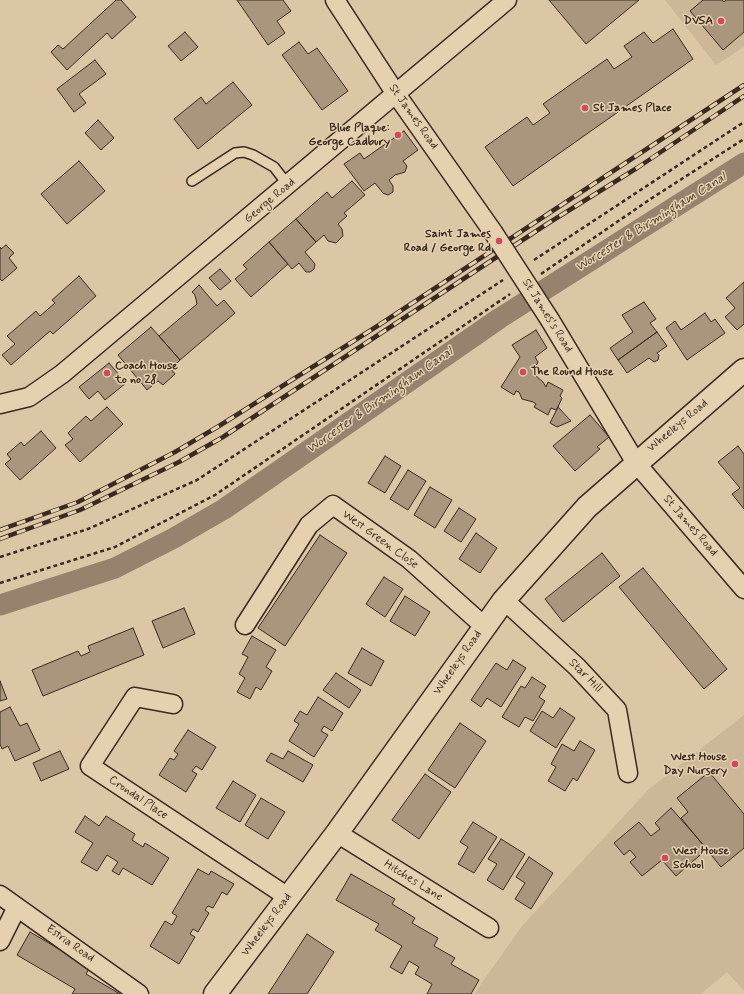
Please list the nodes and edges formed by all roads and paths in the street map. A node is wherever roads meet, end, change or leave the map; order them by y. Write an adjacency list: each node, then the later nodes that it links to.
1 (335, 0): 3 (street, St James Road)
2 (507, 0): 3 (street, George Road)
3 (396, 94): 7 (street, George Road); 8 (street, St James Road)
4 (744, 122): 9 (path)
5 (744, 139): 11 (path)
6 (192, 181): 7 (lane)
7 (288, 185): 14 (street, George Road)
8 (493, 232): 15 (street, St James's Road, bridge)
9 (527, 264)
10 (508, 277): 16 (path)
11 (535, 278)
12 (515, 291): 17 (path)
13 (744, 370): 15 (street, Wheeleys Road)
14 (0, 404)
15 (636, 462): 18 (street, St James Road); 19 (street, Wheeleys Road)
16 (0, 557)
17 (0, 583)
18 (744, 589)
19 (504, 600): 21 (street, Wheeleys Road); 23 (street, Star Hill)
20 (245, 625): 21 (street, West Green Close)
21 (484, 626): 24 (street, Wheeleys Road)
22 (173, 704): 26 (street, Crondal Place)
23 (628, 773)
24 (337, 833): 26 (street, Wheeleys Road); 28 (street, Hitches Lane)
25 (0, 895): 27 (street, Estria Road)
26 (288, 897): 31 (street, Wheeleys Road)
27 (17, 907): 29 (street); 30 (street, Estria Road)
28 (489, 928)
29 (0, 940)
30 (139, 994)
31 (215, 994)

